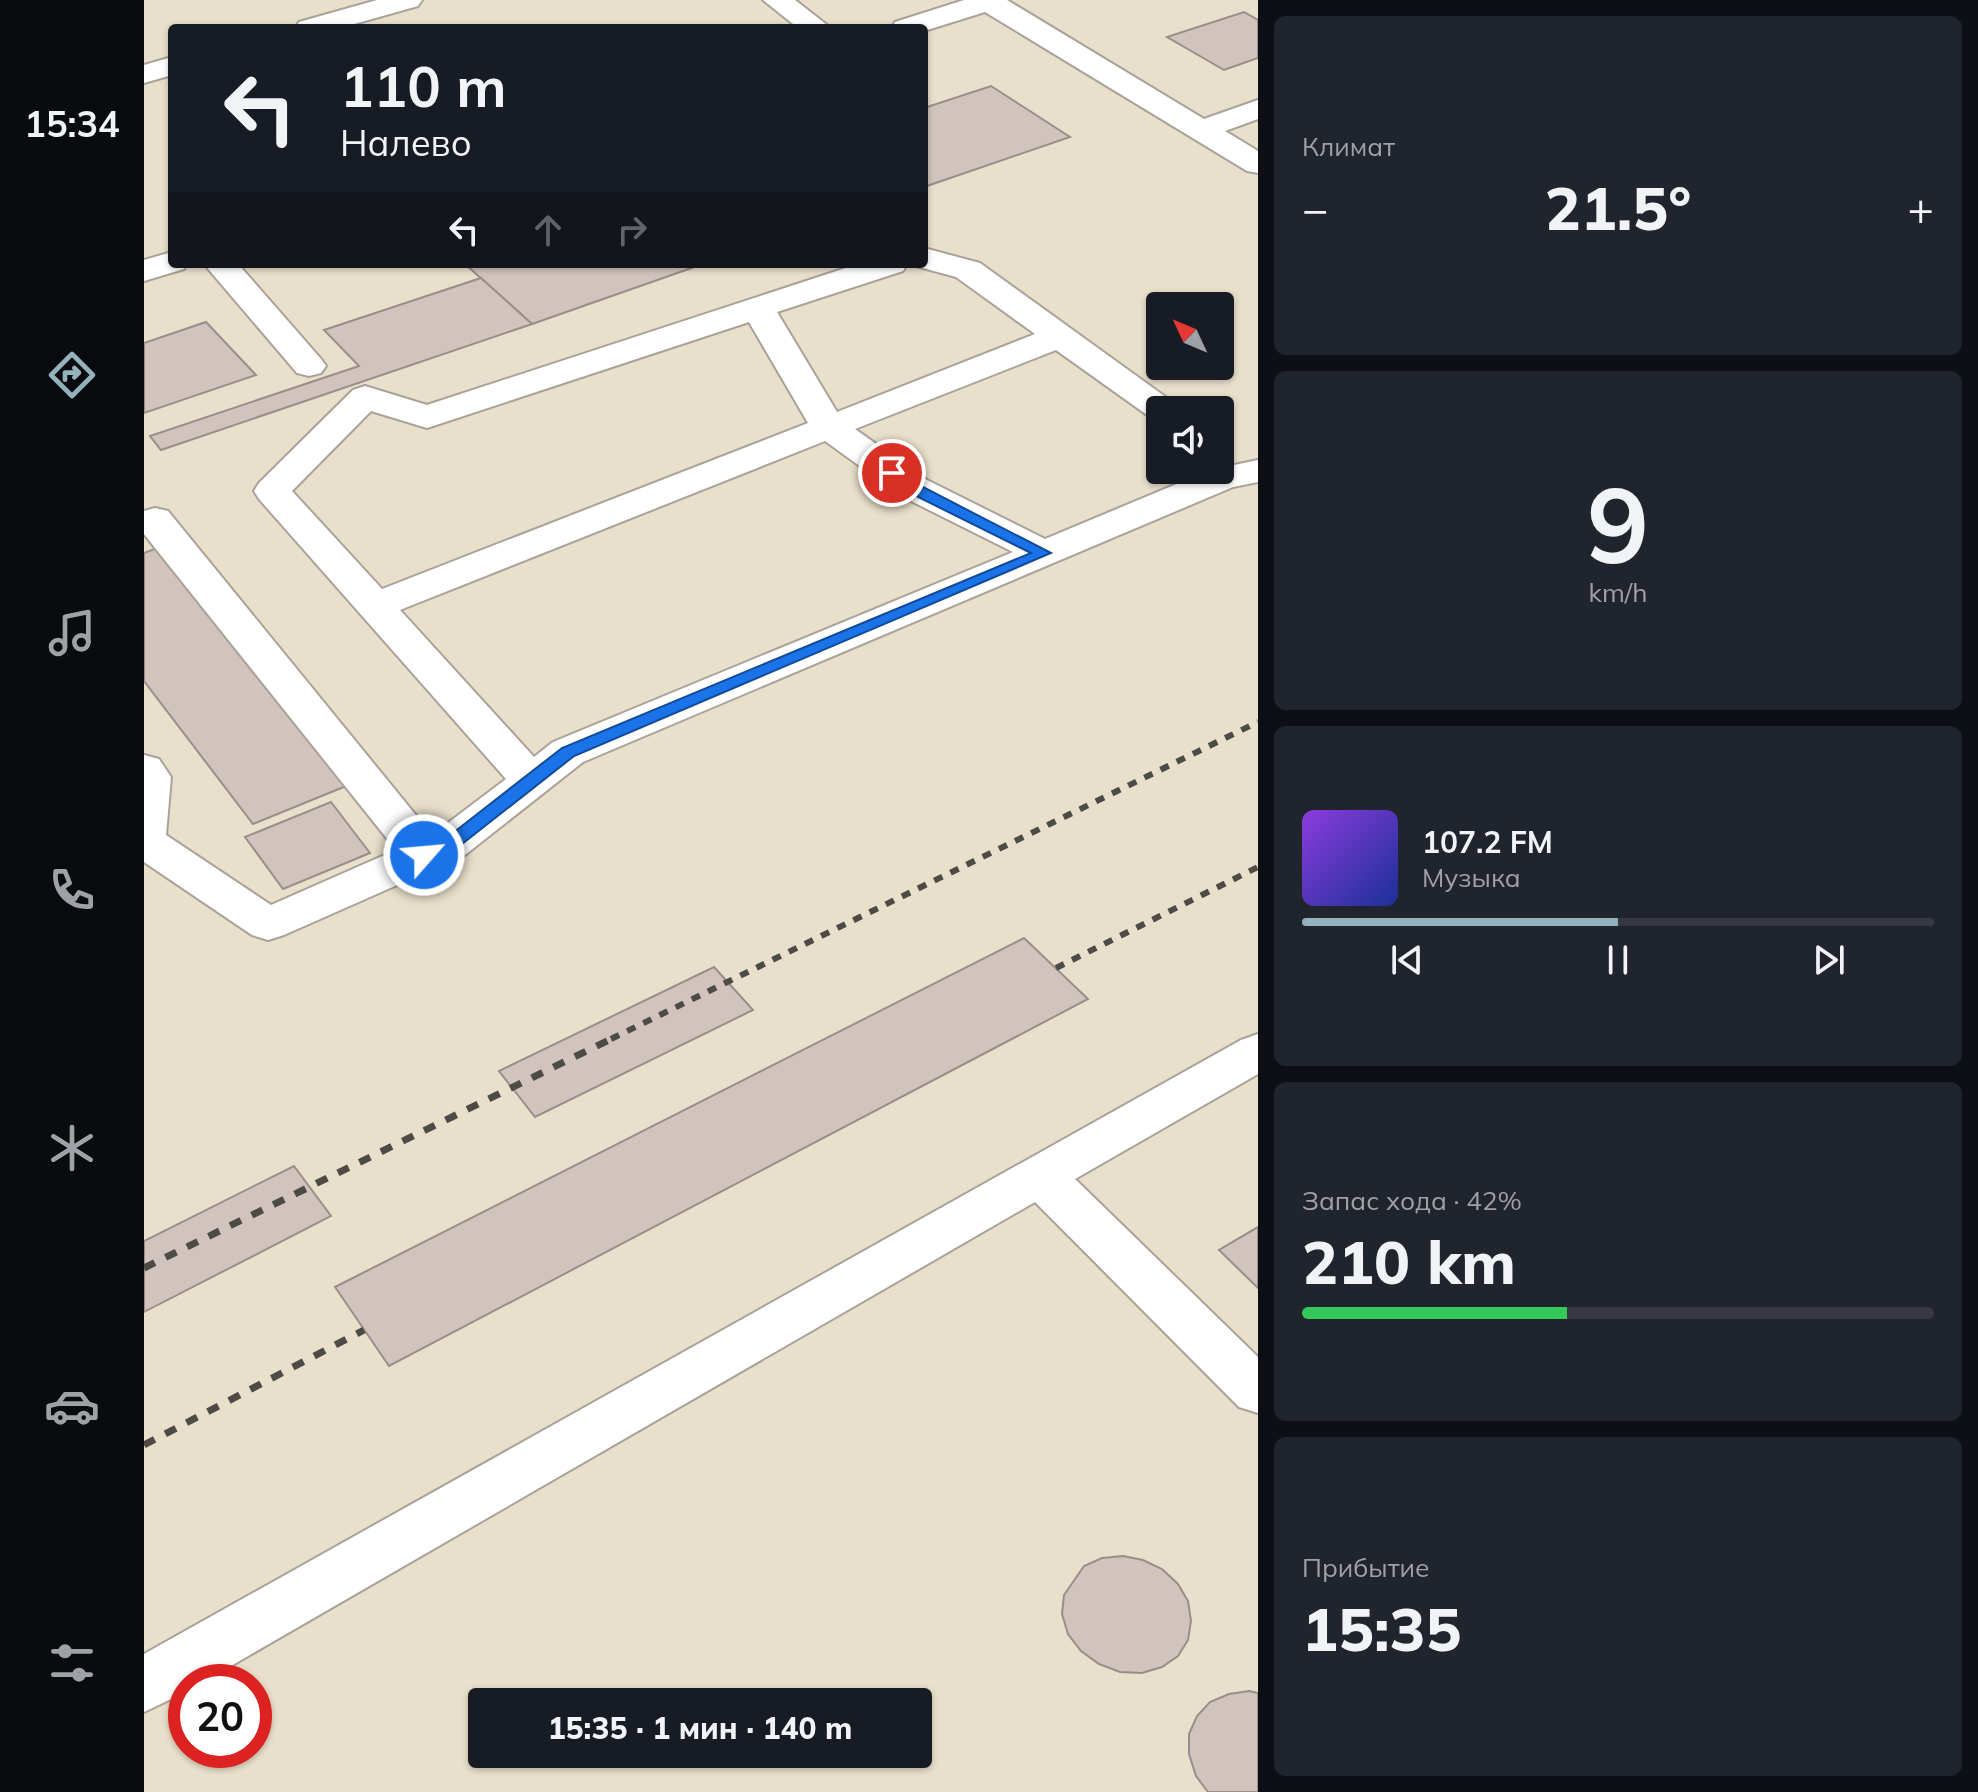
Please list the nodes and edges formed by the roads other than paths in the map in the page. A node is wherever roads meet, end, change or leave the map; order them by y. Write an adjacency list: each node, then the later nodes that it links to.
1 (408, 0): 4 (lane)
2 (777, 0): 5 (lane)
3 (988, 1): 6 (lane); 10 (lane)
4 (323, 24)
5 (811, 24)
6 (917, 24)
7 (168, 67): 8 (lane)
8 (144, 74)
9 (1258, 109): 10 (lane)
10 (1201, 130): 11 (lane)
11 (1258, 164)
12 (928, 259): 18 (lane)
13 (168, 263): 16 (lane)
14 (223, 268): 19 (lane)
15 (879, 268): 17 (lane)
16 (144, 271)
17 (758, 308): 21 (lane); 25 (lane)
18 (1060, 336): 20 (lane); 21 (lane)
19 (309, 366)
20 (1146, 398)
21 (828, 427): 24 (lane); 25 (lane)
22 (1243, 465): 24 (lane)
23 (144, 523): 29 (lane)
24 (1044, 553): 27 (lane)
25 (375, 606): 27 (lane)
26 (144, 769): 28 (lane)
27 (532, 781): 29 (lane)
28 (144, 840): 29 (lane)
29 (424, 855)
30 (1258, 1052): 31 (lane)
31 (1040, 1176): 32 (lane); 33 (lane)
32 (1258, 1391)
33 (144, 1685)

